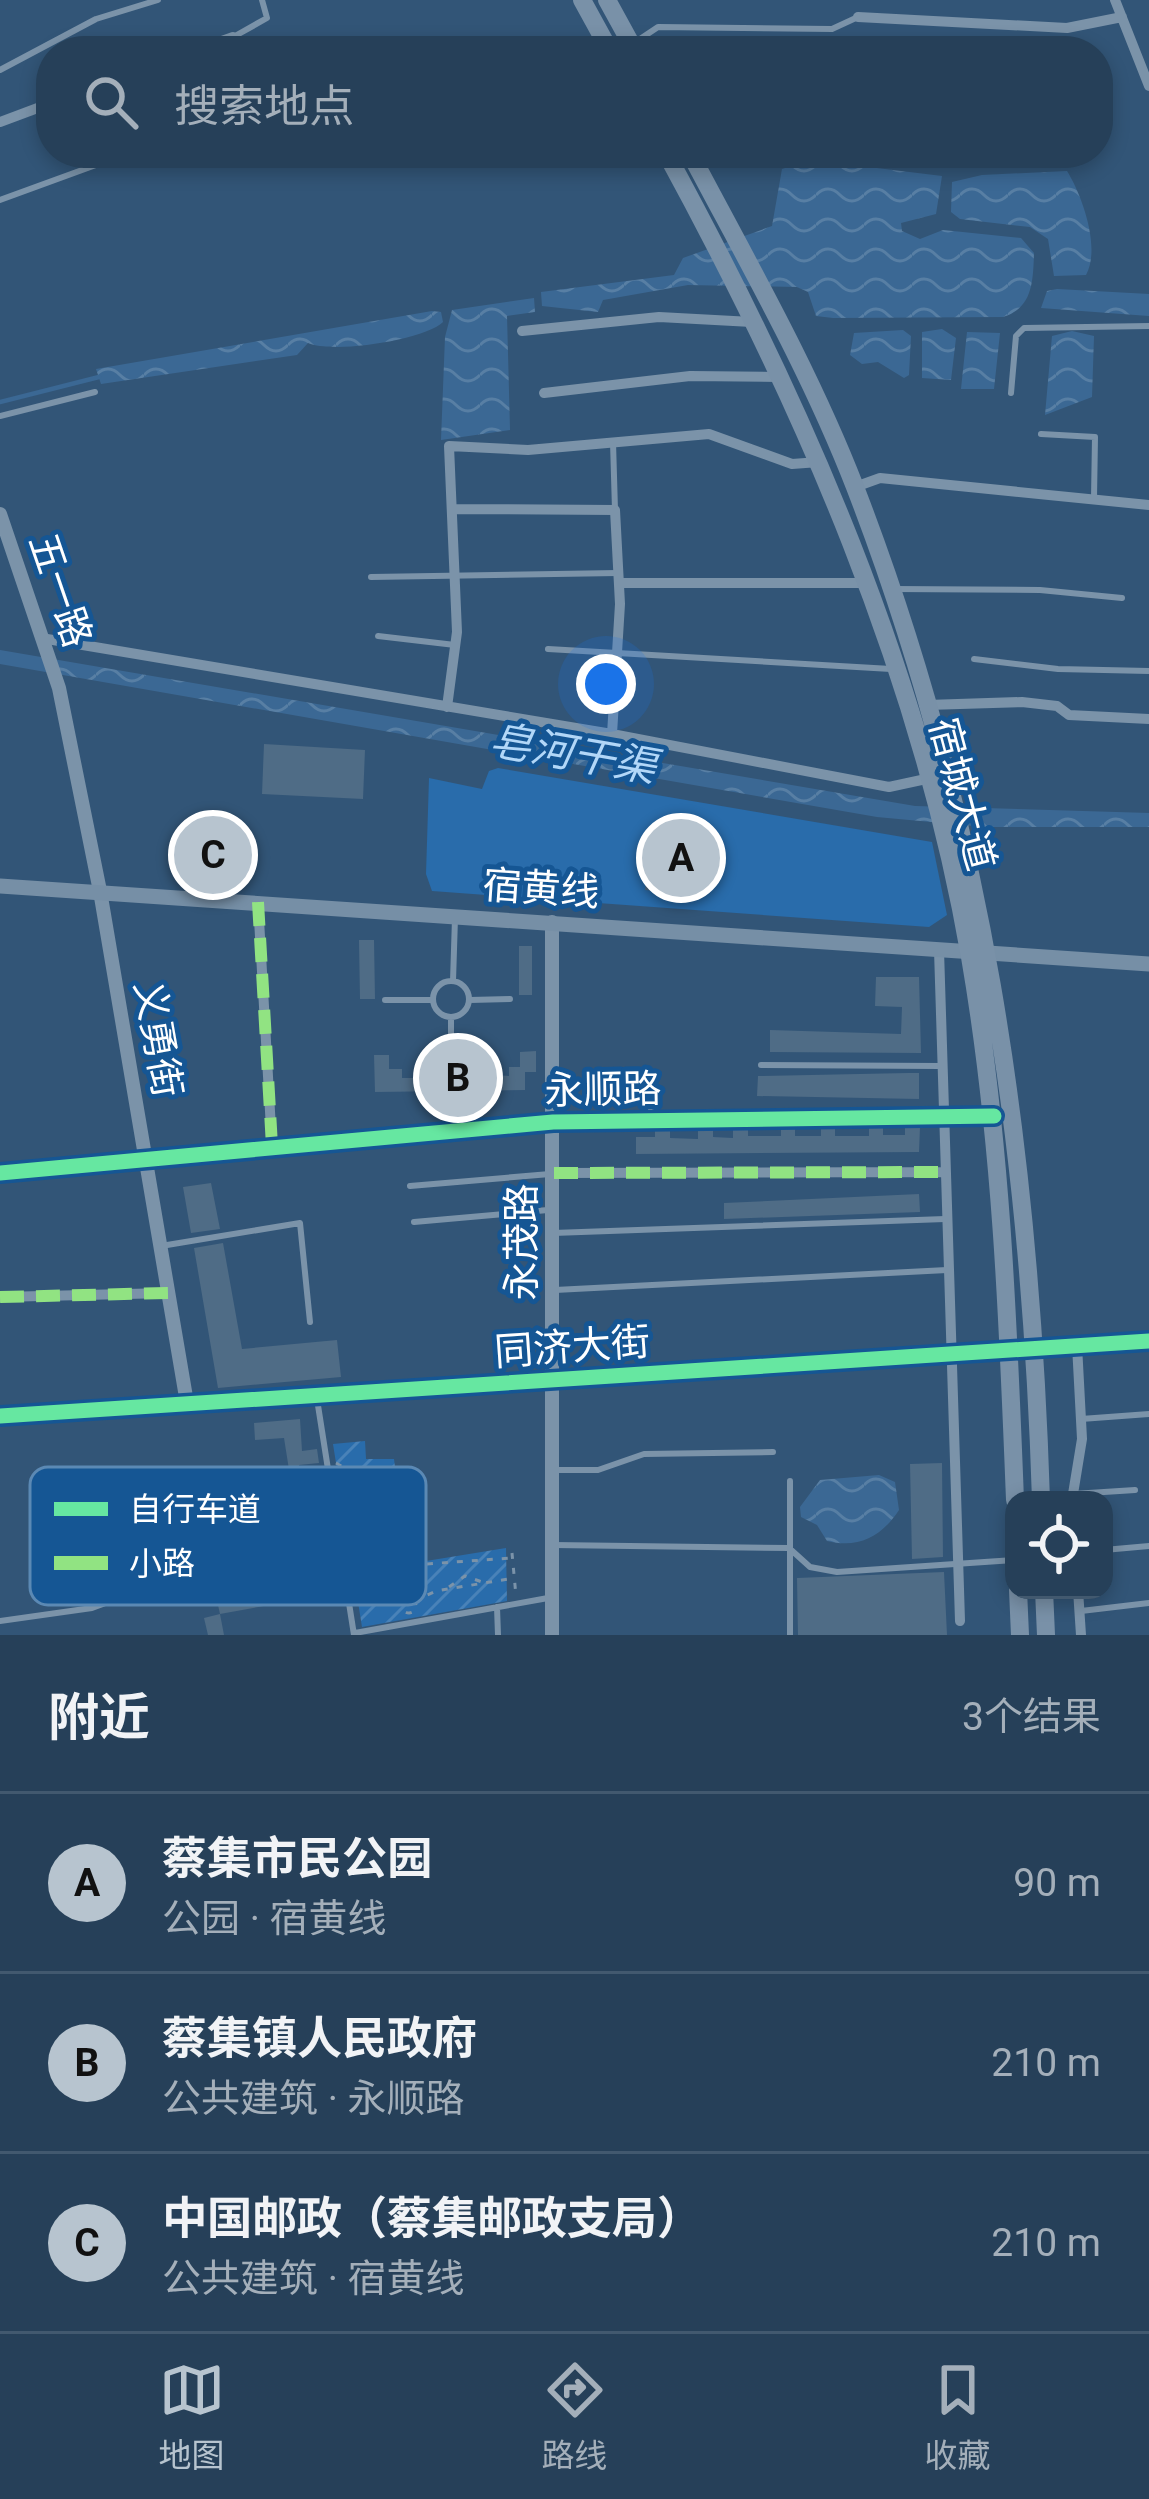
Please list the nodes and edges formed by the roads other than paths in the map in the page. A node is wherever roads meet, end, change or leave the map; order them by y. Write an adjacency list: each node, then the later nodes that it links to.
1 (158, 0): 8 (lane)
2 (262, 0): 9 (lane)
3 (582, 0): 10 (main road)
4 (607, 0): 11 (main road)
5 (1115, 0): 7 (street)
6 (858, 17): 7 (street); 12 (lane)
7 (1122, 17): 15 (street)
8 (64, 36)
9 (235, 36)
10 (602, 36)
11 (626, 36)
12 (648, 36)
13 (36, 51): 14 (lane)
14 (0, 70)
15 (1149, 86)
16 (36, 109): 17 (street)
17 (0, 122)
18 (88, 168): 21 (lane)
19 (674, 168): 22 (main road, 宿城大道)
20 (698, 168): 33 (main road, 宿城大道)
21 (0, 200)
22 (755, 322): 24 (street); 25 (main road, 宿城大道)
23 (1149, 326): 28 (lane)
24 (522, 331)
25 (784, 377): 27 (street); 32 (main road, 宿城大道)
26 (95, 392): 29 (lane)
27 (544, 393)
28 (1011, 393)
29 (0, 416)
30 (1041, 434): 34 (lane)
31 (613, 440): 32 (street); 36 (street); 37 (lane)
32 (819, 462): 42 (main road, 宿城大道)
33 (855, 487): 34 (street); 43 (main road, 宿城大道)
34 (1094, 498): 35 (street)
35 (1149, 505)
36 (452, 509): 37 (street); 41 (street)
37 (616, 510): 40 (street)
38 (0, 514): 46 (street, 五一路)
39 (371, 577): 41 (lane)
40 (619, 578): 41 (lane); 42 (street); 49 (street)
41 (454, 579): 47 (street)
42 (865, 584): 51 (main road, 宿城大道)
43 (891, 590): 44 (lane); 54 (main road, 宿城大道)
44 (1123, 598)
45 (378, 637): 47 (lane)
46 (46, 639): 53 (street, 五一路); 55 (street)
47 (455, 645): 55 (street)
48 (548, 649): 49 (lane)
49 (617, 653): 51 (lane); 57 (street)
50 (974, 659): 52 (lane)
51 (895, 669): 58 (main road, 宿城大道)
52 (1149, 671)
53 (58, 688): 61 (street, 义勇街)
54 (927, 705): 56 (street); 59 (main road, 宿城大道)
55 (447, 707): 57 (street)
56 (1149, 719)
57 (612, 734): 58 (street)
58 (926, 779): 59 (main road, 宿城大道)
59 (956, 852): 66 (main road, 宿城大道); 67 (main road, 宿城大道)
60 (0, 886): 61 (main road, 宿黄线)
61 (100, 891): 62 (main road, 宿黄线); 84 (street, 义勇街)
62 (257, 902): 63 (main road, 宿黄线); 83 (street)
63 (454, 915): 64 (main road, 宿黄线); 69 (lane)
64 (552, 922): 65 (main road, 宿黄线); 82 (street, 永茂路)
65 (939, 950): 66 (main road, 宿黄线); 77 (street)
66 (969, 952): 67 (main road, 宿黄线); 79 (main road, 宿城大道)
67 (990, 953): 68 (main road, 宿黄线); 101 (main road, 宿城大道)
68 (1149, 964)
69 (453, 981): 72 (lane); 73 (lane)
70 (510, 999): 73 (lane)
71 (385, 1000): 72 (lane)
72 (433, 1000): 74 (lane)
73 (470, 1000): 74 (lane)
74 (452, 1017): 75 (lane)
75 (451, 1065)
76 (761, 1065): 77 (lane)
77 (940, 1066): 80 (street)
78 (651, 1074): 81 (lane)
79 (994, 1116): 80 (street, 永顺路); 102 (main road, 宿城大道)
80 (941, 1118): 81 (street, 永顺路); 85 (street)
81 (651, 1121): 82 (street, 永顺路)
82 (554, 1122): 83 (street, 永顺路); 87 (street, 永茂路)
83 (272, 1146): 84 (street, 永顺路)
84 (146, 1157): 86 (street, 永顺路); 93 (street, 义勇街)
85 (943, 1172): 87 (street); 90 (street)
86 (0, 1173)
87 (554, 1173): 88 (lane); 89 (street, 永茂路)
88 (410, 1186)
89 (553, 1209): 91 (lane); 92 (street, 永茂路)
90 (945, 1219): 92 (lane); 94 (street)
91 (414, 1222)
92 (554, 1234): 95 (street, 永茂路)
93 (160, 1246): 96 (street, 义勇街); 98 (lane)
94 (947, 1270): 95 (lane); 103 (street)
95 (554, 1290): 104 (street, 永茂路)
96 (168, 1293): 97 (street); 106 (street, 义勇街)
97 (0, 1297)
98 (310, 1322)
99 (1149, 1341): 100 (street, 同济大街)
100 (1077, 1345): 101 (street, 同济大街); 109 (street)
101 (1036, 1347): 102 (street, 同济大街); 116 (main road, 宿城大道)
102 (1010, 1349): 103 (street, 同济大街); 115 (main road, 宿城大道)
103 (950, 1354): 104 (street, 同济大街); 124 (street)
104 (555, 1380): 105 (street, 同济大街); 112 (street, 永茂路)
105 (316, 1395): 106 (street, 同济大街); 111 (lane)
106 (187, 1403): 108 (street, 同济大街)
107 (1149, 1414): 109 (lane)
108 (0, 1416)
109 (1081, 1419): 117 (street)
110 (773, 1452): 112 (lane)
111 (328, 1467)
112 (554, 1470): 119 (street, 永茂路)
113 (790, 1481): 121 (lane)
114 (1135, 1490): 118 (lane)
115 (1015, 1491)
116 (1041, 1491)
117 (1074, 1491)
118 (1113, 1492)
119 (553, 1545): 121 (lane); 125 (street, 永茂路)
120 (1149, 1546): 122 (lane)
121 (789, 1548): 124 (lane); 138 (lane)
122 (1113, 1549)
123 (1005, 1561): 124 (lane)
124 (958, 1565): 134 (street)
125 (552, 1597): 131 (lane); 137 (street, 永茂路)
126 (1018, 1599): 139 (main road)
127 (1044, 1599): 140 (main road)
128 (1078, 1599): 132 (street)
129 (1149, 1603): 132 (lane)
130 (100, 1605): 133 (lane)
131 (496, 1607): 135 (lane); 136 (lane)
132 (1079, 1611): 141 (street)
133 (0, 1621)
134 (961, 1628)
135 (354, 1634)
136 (498, 1635)
137 (552, 1635)
138 (790, 1635)
139 (1019, 1635)
140 (1046, 1635)
141 (1082, 1635)

